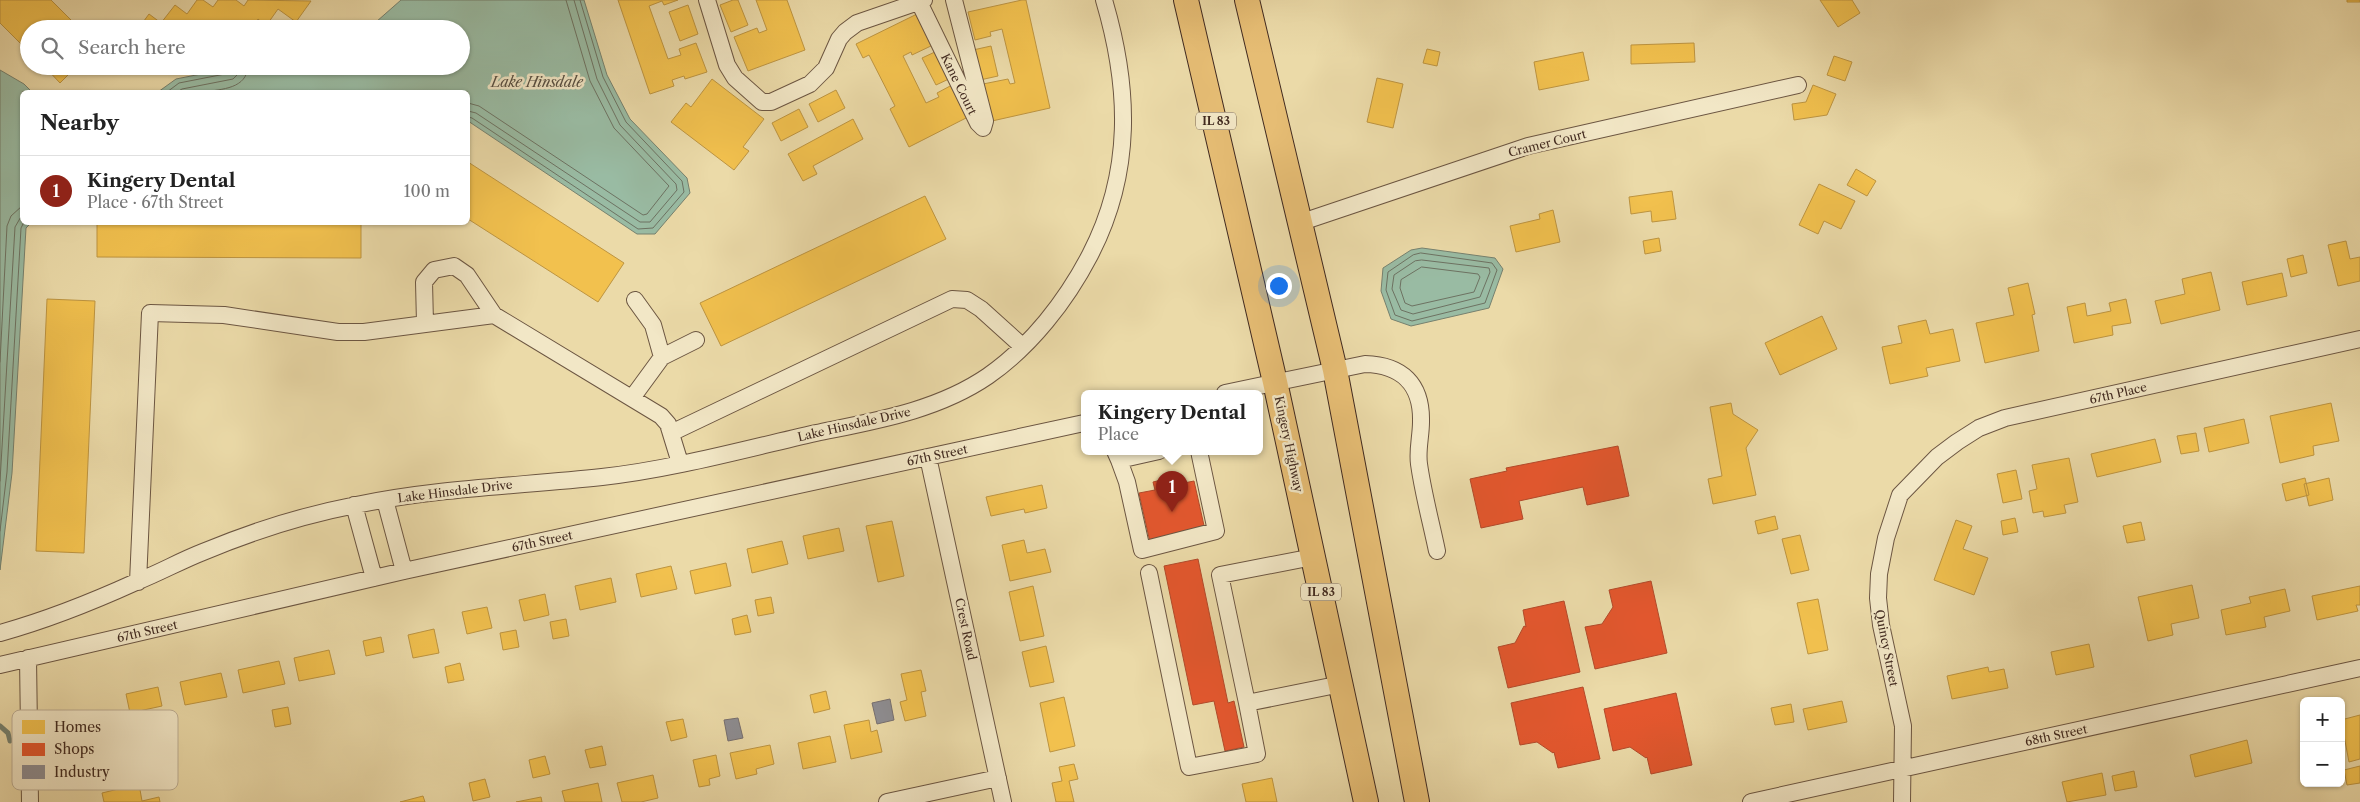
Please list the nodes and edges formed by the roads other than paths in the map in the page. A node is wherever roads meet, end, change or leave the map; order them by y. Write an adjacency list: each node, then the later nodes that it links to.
1 (707, 0): 6 (street)
2 (954, 0): 6 (street, Kane Court)
3 (1104, 0): 14 (street, Lake Hinsdale Drive)
4 (1186, 0): 17 (highway, Kingery Highway / IL 83)
5 (1247, 0): 8 (highway)
6 (922, 1)
7 (1798, 85): 8 (street, Cramer Court)
8 (1302, 222): 16 (highway)
9 (635, 300): 15 (street)
10 (494, 315): 11 (street); 11 (street); 19 (street)
11 (425, 323): 34 (street)
12 (2360, 339): 26 (street, 67th Place)
13 (696, 340): 15 (street)
14 (1022, 346): 21 (street); 25 (street, Lake Hinsdale Drive)
15 (662, 357): 19 (street)
16 (1336, 370): 17 (street); 29 (street); 47 (highway)
17 (1275, 382): 18 (street); 30 (highway, Kingery Highway / IL 83)
18 (1239, 390)
19 (632, 398): 21 (street)
20 (1081, 424): 24 (street, 67th Street)
21 (671, 433): 25 (street)
22 (1117, 455): 23 (street)
23 (1200, 455)
24 (928, 456): 31 (street, 67th Street); 43 (street, Crest Road)
25 (680, 463): 27 (street, Lake Hinsdale Drive)
26 (1900, 496): 42 (street, Quincy Street)
27 (385, 500): 28 (street, Lake Hinsdale Drive); 31 (street, Lake Hinsdale Drive)
28 (354, 505): 33 (street); 34 (street, Lake Hinsdale Drive)
29 (1437, 551)
30 (1313, 557): 39 (highway, Kingery Highway / IL 83); 40 (street)
31 (404, 571): 33 (street, 67th Street)
32 (1149, 572): 40 (street)
33 (374, 578): 36 (street, 67th Street)
34 (138, 582): 35 (street, Lake Hinsdale Drive)
35 (0, 634)
36 (28, 658): 37 (street, 67th Street); 41 (street)
37 (0, 665)
38 (2360, 668): 42 (street, 68th Street)
39 (1341, 684): 40 (street); 46 (highway, Kingery Highway / IL 83)
40 (1247, 704)
41 (29, 710)
42 (1903, 769): 48 (street, 68th Street); 49 (street, Quincy Street)
43 (998, 778): 44 (street); 45 (street, Crest Road)
44 (887, 802)
45 (1003, 802)
46 (1366, 802)
47 (1417, 802)
48 (1751, 802)
49 (1902, 802)

